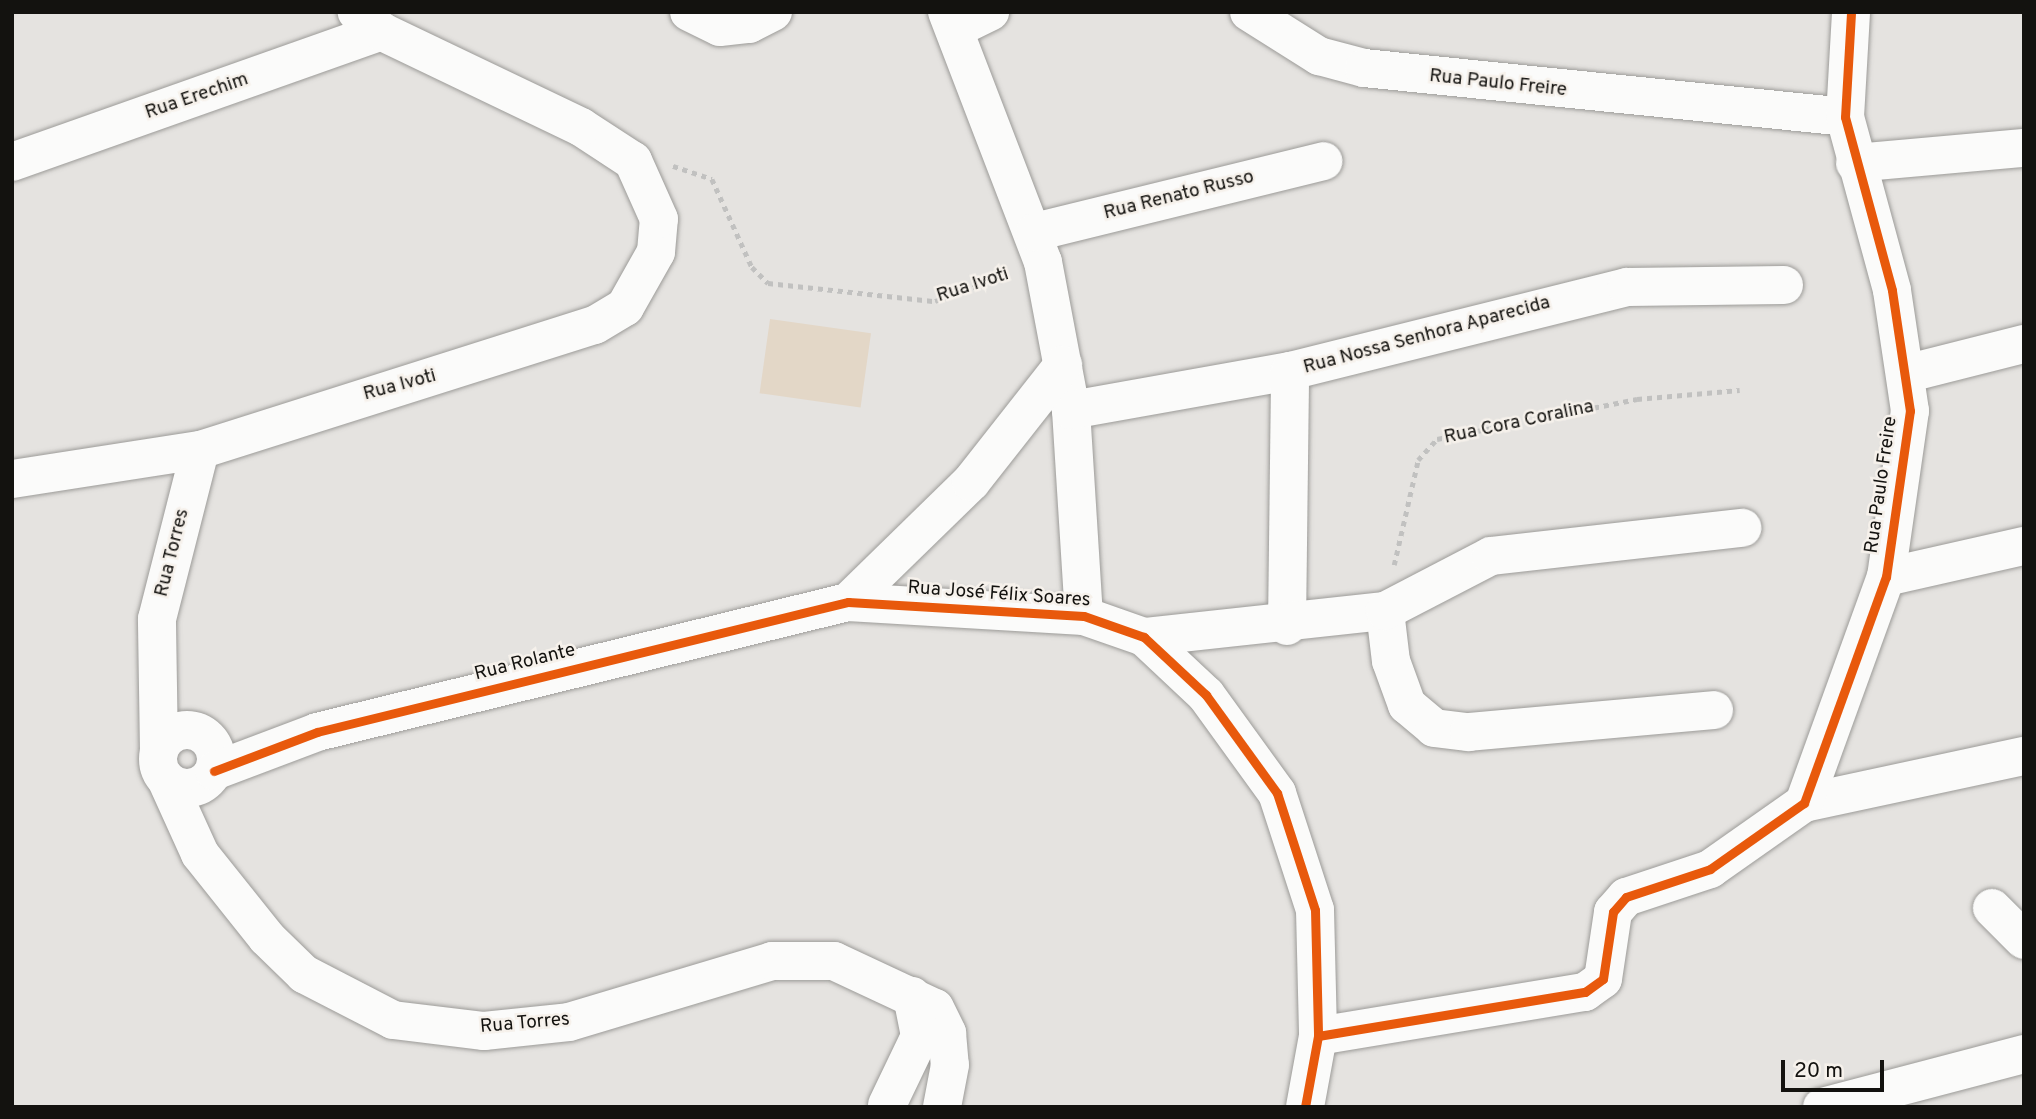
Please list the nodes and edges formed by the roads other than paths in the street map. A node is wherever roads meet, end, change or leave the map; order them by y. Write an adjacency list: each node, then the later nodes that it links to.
1 (690, 12): 2 (street)
2 (773, 12)
3 (1249, 12): 7 (street, Rua Paulo Freire)
4 (1850, 12): 7 (street, Rua Paulo Freire)
5 (965, 18): 12 (street)
6 (369, 22): 10 (street, Rua Erechim); 19 (street, Rua Ivoti)
7 (1845, 117): 11 (street, Rua Paulo Freire)
8 (2024, 148): 11 (street)
9 (1323, 161): 12 (street, Rua Renato Russo)
10 (12, 162)
11 (1855, 163): 17 (street, Rua Paulo Freire)
12 (1039, 247): 15 (street)
13 (1784, 285): 16 (street, Rua Nossa Senhora Aparecida)
14 (2024, 344): 17 (street)
15 (1063, 365): 18 (street); 24 (street)
16 (1290, 372): 18 (street, Rua Nossa Senhora Aparecida); 27 (street)
17 (1909, 373): 23 (street, Rua Paulo Freire)
18 (1071, 410): 26 (street)
19 (200, 450): 20 (street, Rua Ivoti); 29 (street, Rua Torres)
20 (12, 479)
21 (1742, 528): 25 (street)
22 (2024, 546): 23 (street)
23 (1886, 578): 34 (street, Rua Paulo Freire)
24 (848, 602): 26 (street, Rua José Félix Soares); 31 (street, Rua Rolante)
25 (1385, 611): 27 (street); 30 (street)
26 (1084, 615): 28 (street, Rua José Félix Soares)
27 (1287, 626): 28 (street)
28 (1144, 637): 39 (street)
29 (159, 657): 31 (street, Rua Torres); 33 (street, Rua Torres)
30 (1714, 710)
31 (207, 755): 33 (street); 33 (street); 35 (street, Rua Torres)
32 (2024, 756): 34 (street)
33 (162, 765): 35 (street, Rua Torres)
34 (1804, 803): 39 (street)
35 (222, 876): 38 (street, Rua Torres)
36 (1992, 908): 37 (street)
37 (2024, 940)
38 (912, 996): 42 (street); 43 (street, Rua Torres)
39 (1318, 1036): 44 (street)
40 (2024, 1054): 41 (street)
41 (1833, 1105)
42 (887, 1106)
43 (942, 1107)
44 (1305, 1107)

